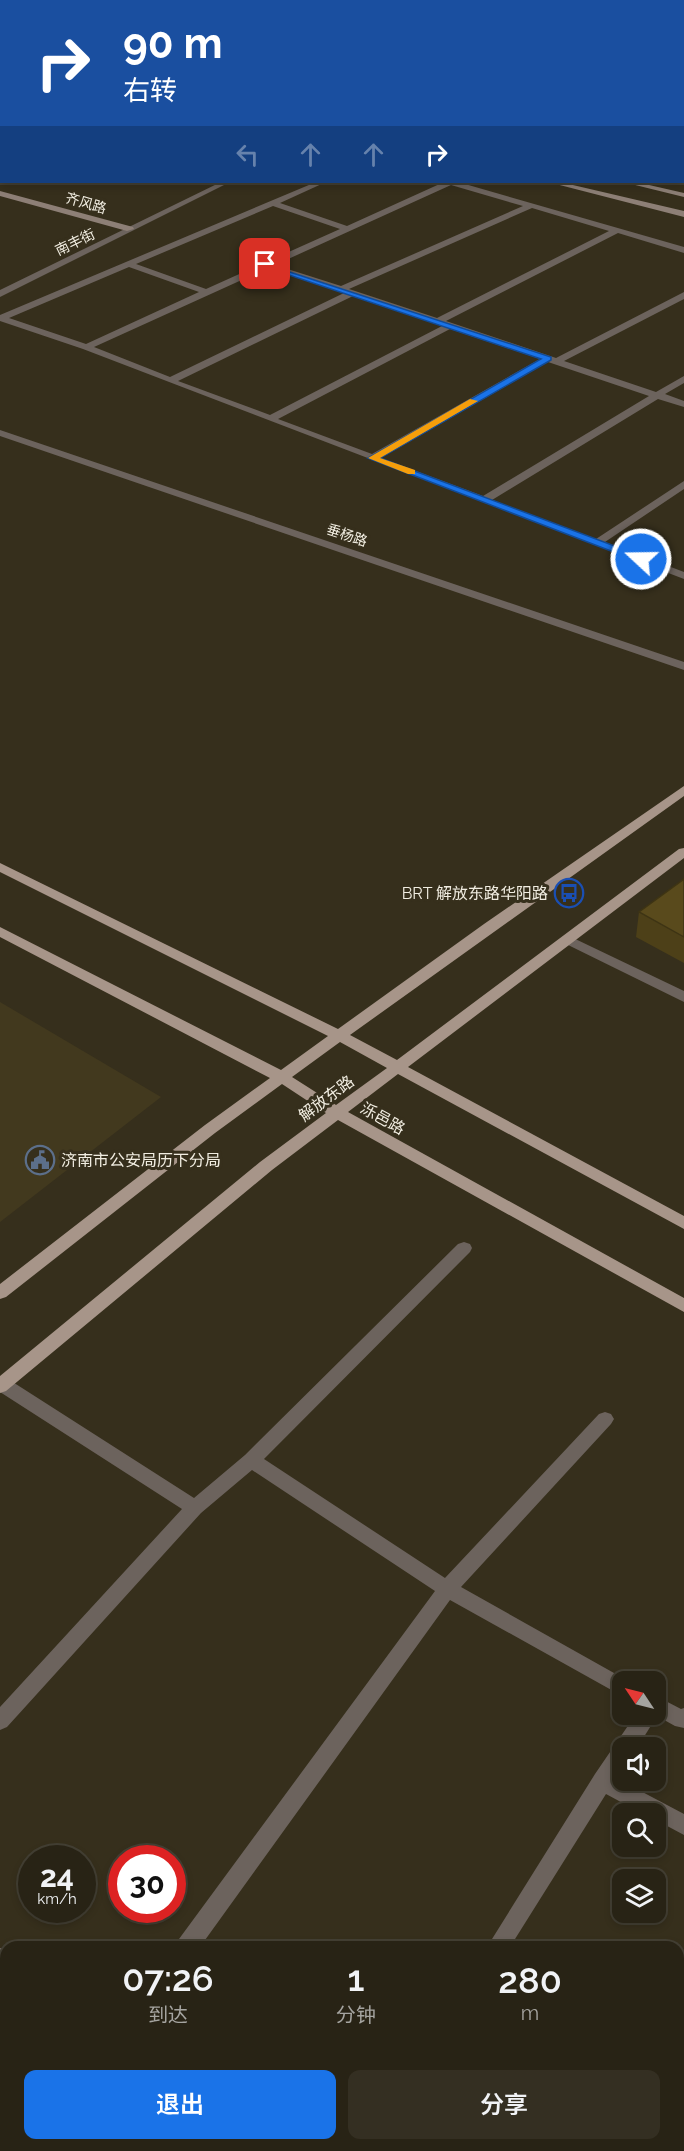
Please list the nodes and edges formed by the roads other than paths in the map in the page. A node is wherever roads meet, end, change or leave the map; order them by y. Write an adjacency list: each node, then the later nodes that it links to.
1 (224, 183): 13 (street, 南丰街)
2 (320, 183): 9 (street)
3 (448, 183): 12 (street)
4 (453, 183): 10 (street)
5 (556, 183): 11 (main road)
6 (631, 183): 8 (main road)
7 (0, 193): 13 (main road, 齐风路)
8 (684, 195)
9 (272, 203): 12 (street); 16 (street)
10 (530, 206): 14 (street); 18 (street)
11 (684, 214)
12 (346, 228): 17 (street)
13 (130, 229): 20 (street, 南丰街)
14 (616, 231): 15 (street); 23 (street)
15 (684, 250)
16 (128, 264): 19 (street); 25 (street)
17 (265, 264): 18 (street); 19 (street)
18 (340, 290): 21 (street)
19 (206, 292): 25 (street)
20 (0, 294)
21 (350, 294): 23 (street); 28 (street)
22 (684, 295): 26 (street)
23 (437, 322): 24 (street)
24 (449, 326): 26 (street); 31 (street)
25 (86, 347): 28 (street)
26 (553, 360): 29 (street); 33 (street)
27 (684, 379): 29 (street)
28 (170, 381): 31 (street)
29 (657, 395): 30 (street); 35 (street)
30 (684, 404)
31 (270, 419): 33 (street)
32 (0, 433): 38 (street, 垂杨路)
33 (373, 458): 35 (street)
34 (684, 484): 36 (street)
35 (484, 500): 36 (street)
36 (597, 543): 37 (street)
37 (684, 576)
38 (684, 666)
39 (684, 790): 45 (main road)
40 (684, 852): 43 (main road, 解放东路)
41 (0, 867): 45 (main road)
42 (0, 931): 47 (main road, 泺邑路)
43 (568, 940): 44 (street); 46 (main road, 解放东路)
44 (684, 997)
45 (340, 1036): 46 (main road); 47 (main road)
46 (397, 1068): 48 (main road, 解放东路); 49 (main road)
47 (283, 1078): 48 (main road, 泺邑路); 51 (main road)
48 (337, 1113): 52 (main road, 泺邑路); 53 (main road, 解放东路)
49 (684, 1223)
50 (464, 1248): 55 (street)
51 (0, 1293)
52 (684, 1306)
53 (1, 1385): 56 (street)
54 (605, 1419): 57 (street)
55 (251, 1460): 56 (street); 57 (street)
56 (195, 1508): 61 (street)
57 (447, 1589): 58 (street); 65 (street)
58 (612, 1680)
59 (666, 1711): 60 (street)
60 (684, 1718)
61 (0, 1721)
62 (612, 1766): 63 (street)
63 (602, 1781): 64 (street); 66 (street)
64 (684, 1826)
65 (192, 1941)
66 (502, 1941)

